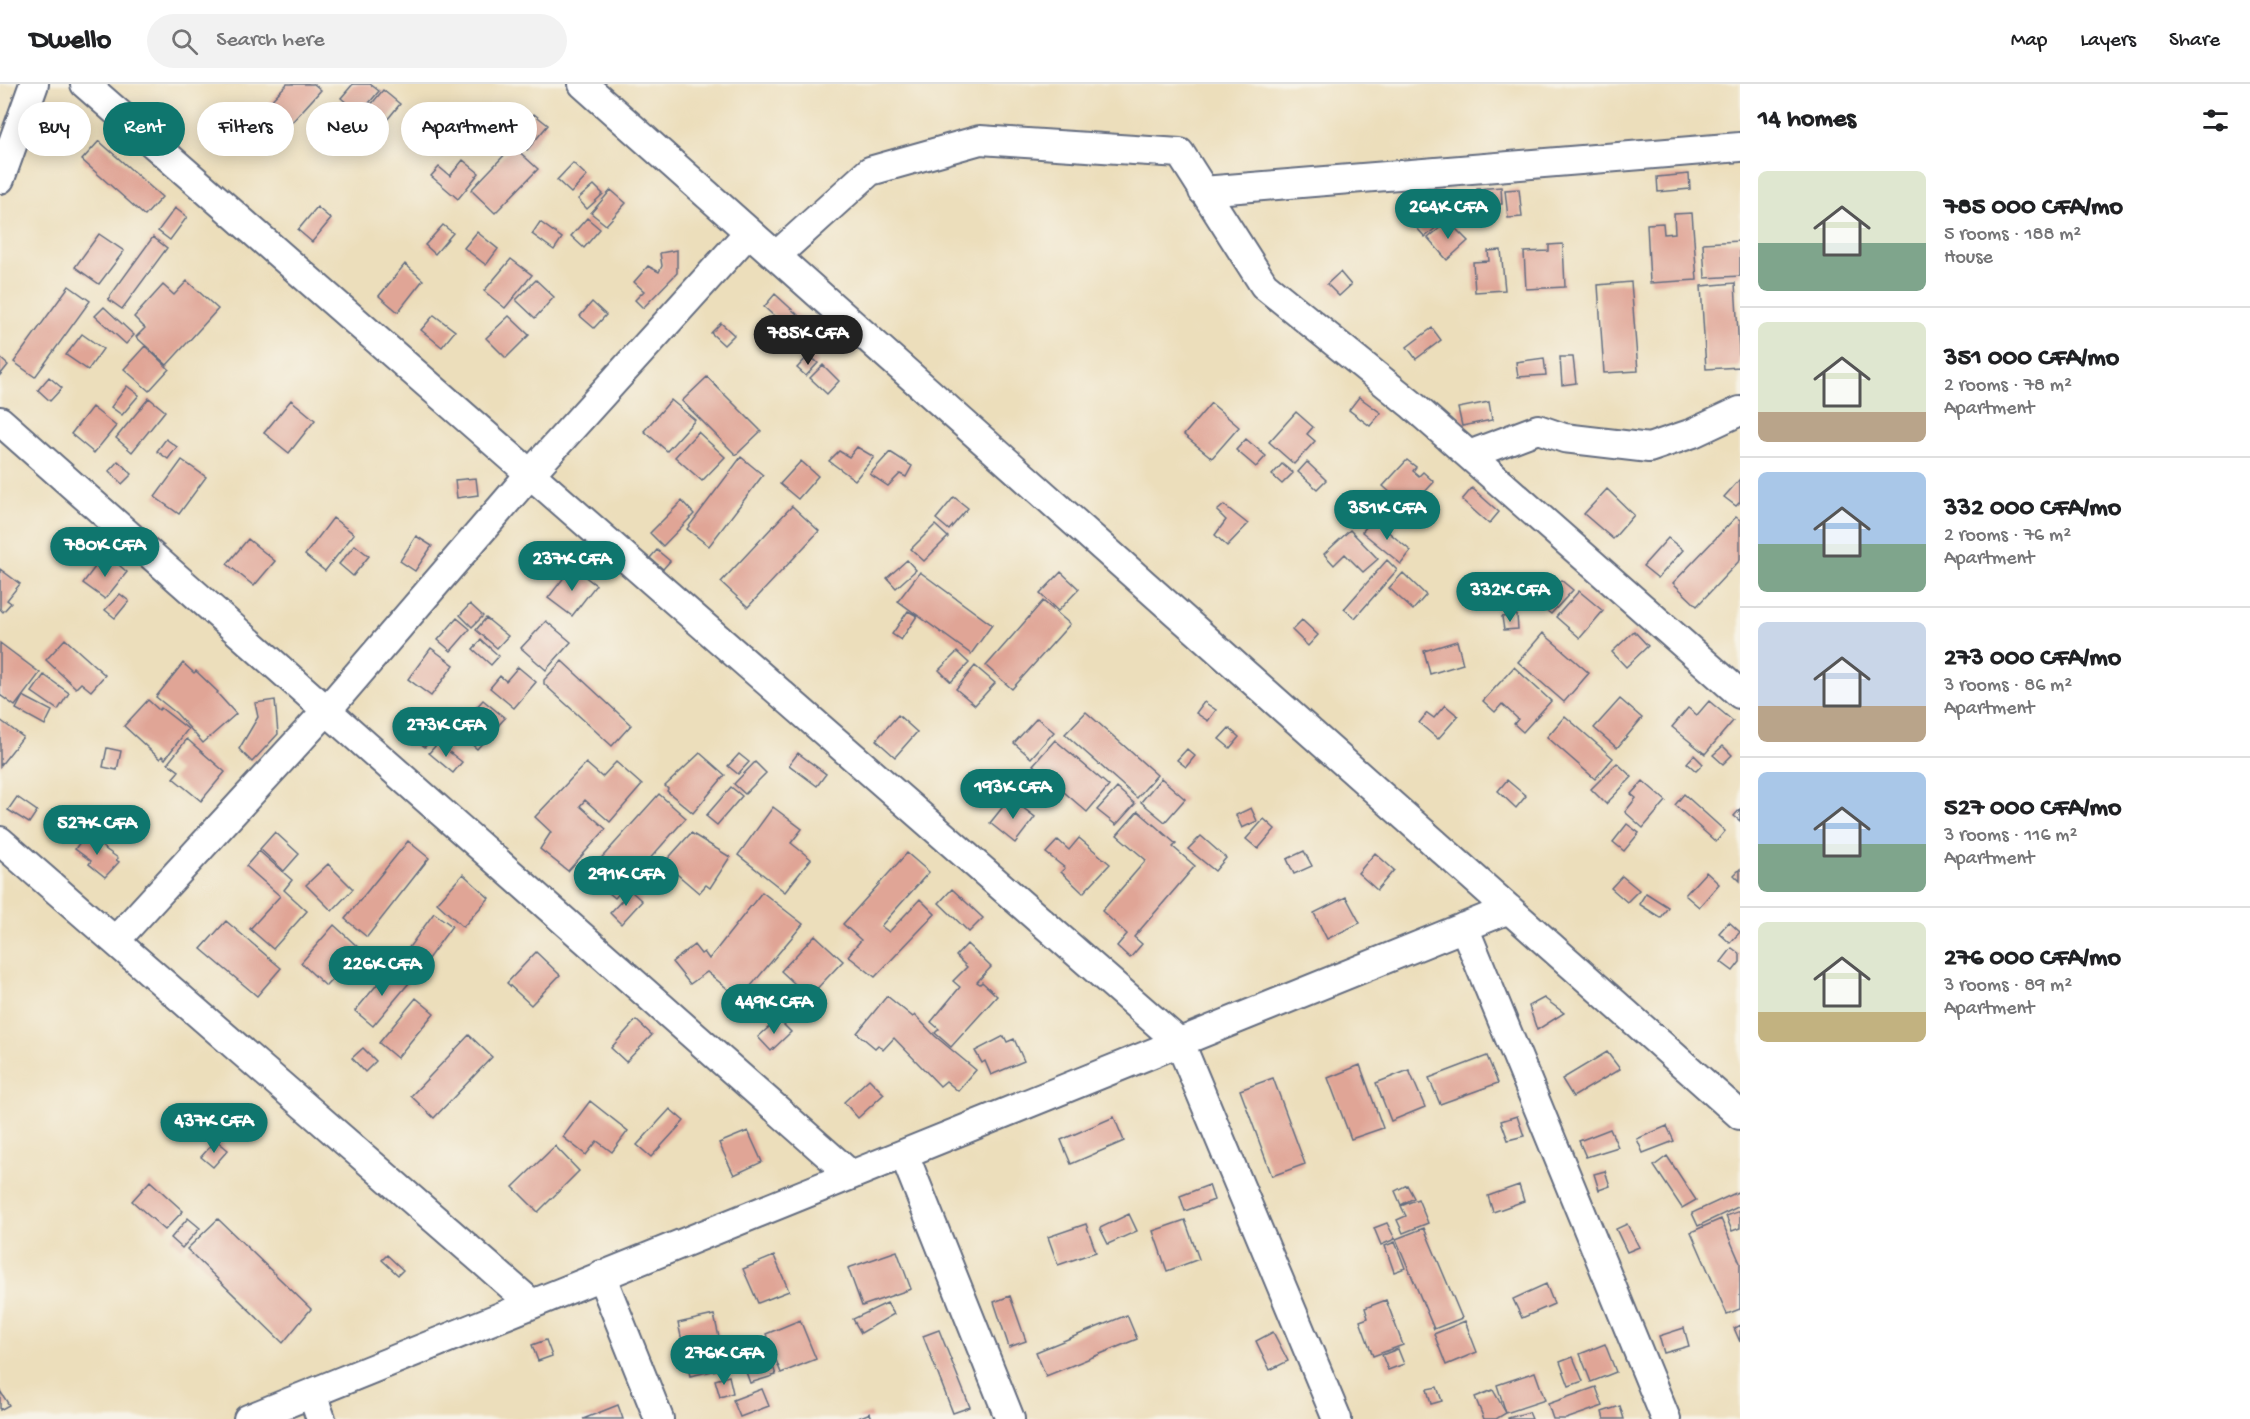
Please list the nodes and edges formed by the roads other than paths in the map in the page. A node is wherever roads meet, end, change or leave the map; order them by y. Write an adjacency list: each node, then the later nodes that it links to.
1 (34, 84): 5 (street)
2 (85, 84): 12 (street)
3 (584, 84): 7 (street)
4 (1740, 147): 6 (street)
5 (0, 179)
6 (1203, 191): 8 (street); 11 (street)
7 (749, 232): 8 (street); 12 (street)
8 (776, 256): 16 (street)
9 (1740, 411): 11 (street)
10 (0, 421): 14 (street)
11 (1469, 455): 13 (street)
12 (530, 474): 14 (street); 19 (street)
13 (1740, 694)
14 (327, 710): 18 (street); 22 (street)
15 (0, 841): 18 (street)
16 (1509, 909): 17 (street); 20 (street)
17 (1464, 927): 19 (street); 30 (street)
18 (115, 941): 24 (street)
19 (1180, 1043): 21 (street); 29 (street)
20 (1740, 1115)
21 (904, 1154): 22 (street); 28 (street)
22 (851, 1175): 23 (street)
23 (601, 1275): 24 (street); 27 (street)
24 (531, 1304): 25 (street)
25 (316, 1406): 26 (street)
26 (248, 1419)
27 (659, 1419)
28 (1010, 1419)
29 (1338, 1419)
30 (1666, 1419)

